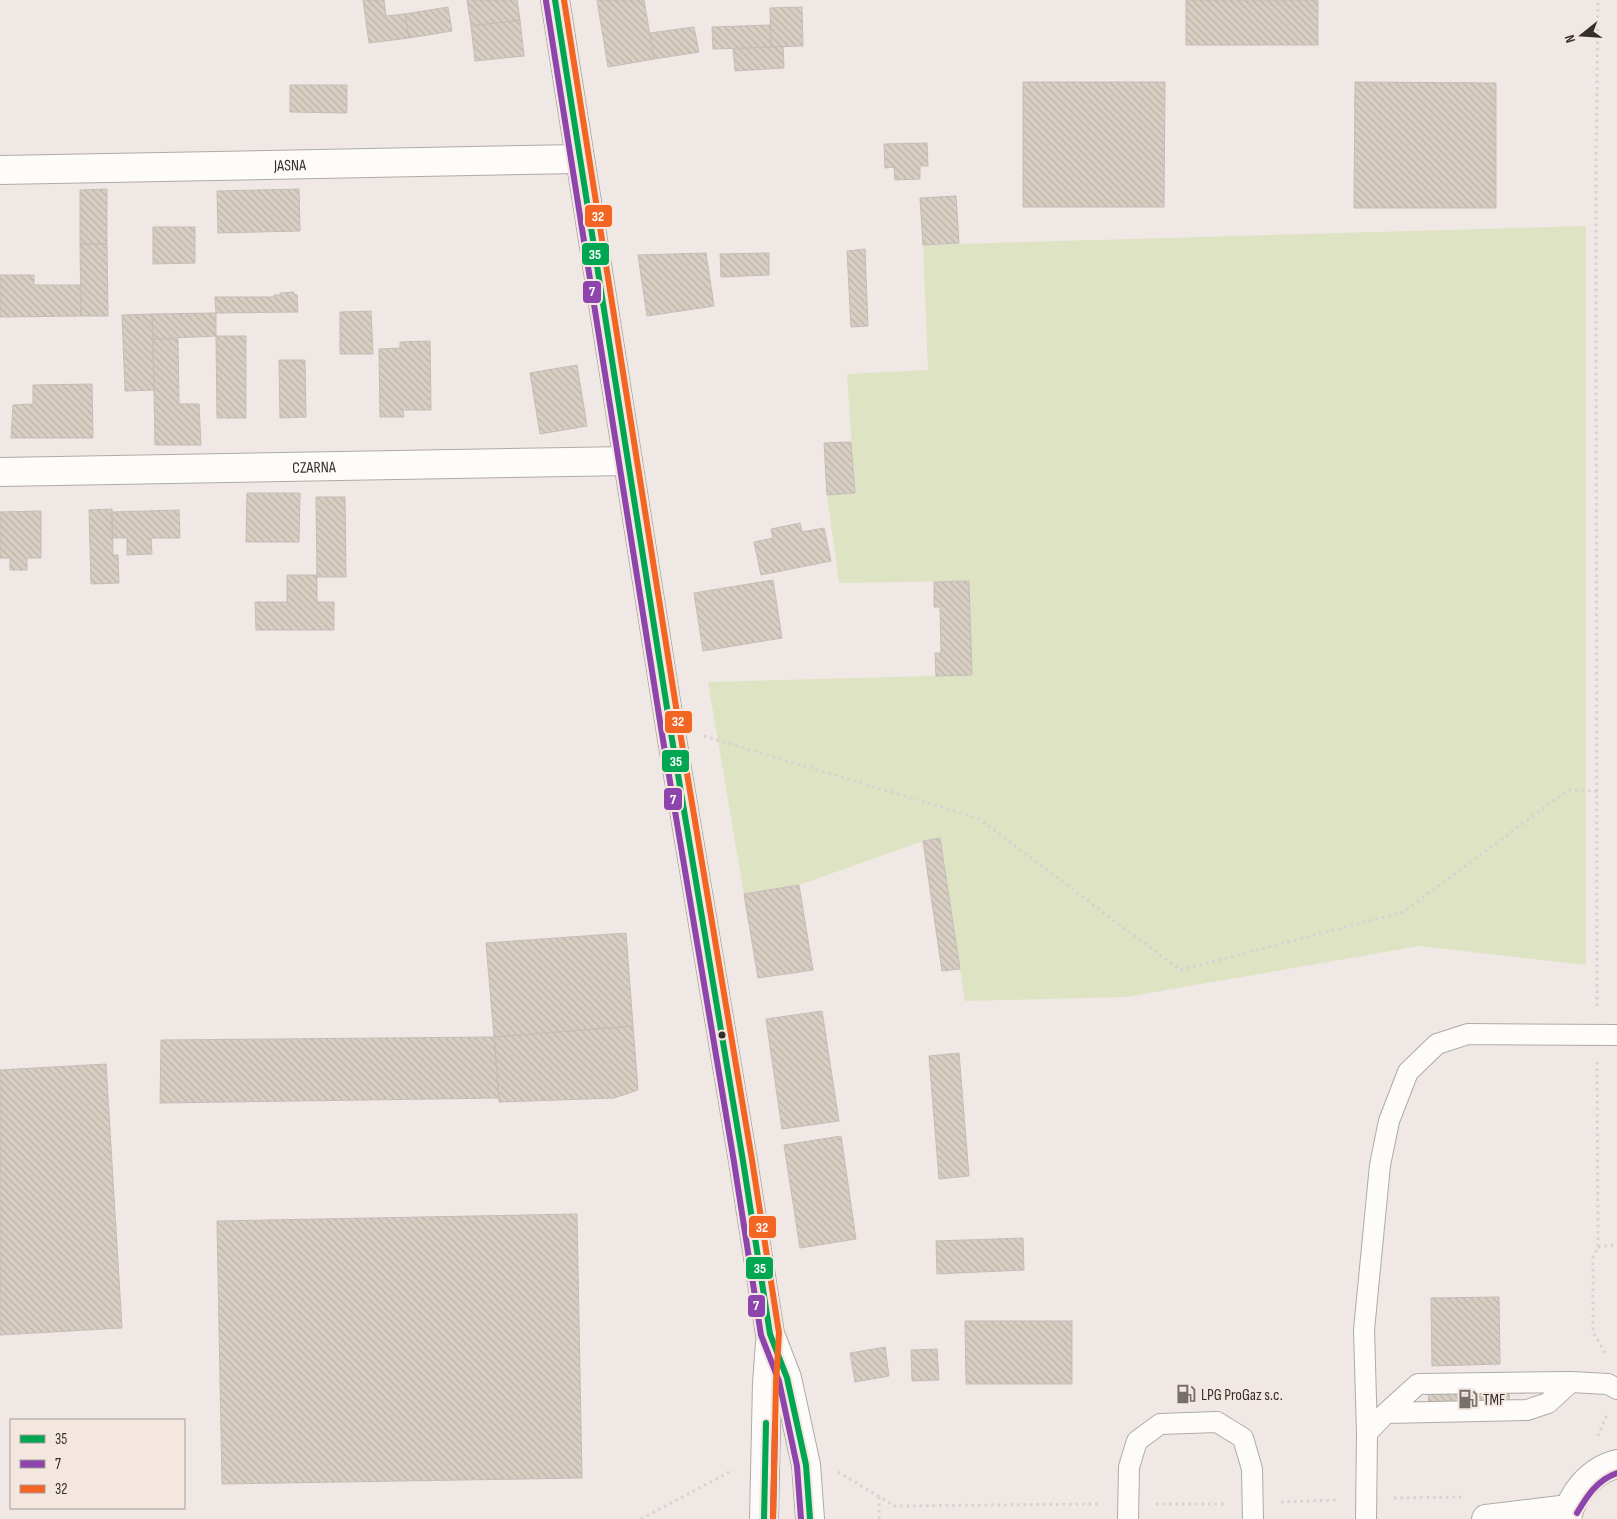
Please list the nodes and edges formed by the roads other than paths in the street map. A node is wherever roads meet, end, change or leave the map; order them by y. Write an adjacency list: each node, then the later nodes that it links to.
1 (555, 0): 2 (street)
2 (579, 159): 3 (street, JASNA); 4 (street)
3 (0, 170)
4 (628, 461): 5 (street, CZARNA); 7 (street)
5 (0, 472)
6 (1607, 1035): 11 (lane)
7 (770, 1334): 16 (street); 17 (street)
8 (1571, 1382): 9 (lane); 10 (lane); 10 (lane)
9 (1613, 1386)
10 (1386, 1413): 11 (lane)
11 (1367, 1433): 18 (lane)
12 (1609, 1454): 15 (street)
13 (1252, 1511): 14 (lane)
14 (1127, 1512)
15 (1568, 1514): 19 (street)
16 (764, 1519)
17 (810, 1519)
18 (1366, 1519)
19 (1486, 1519)

